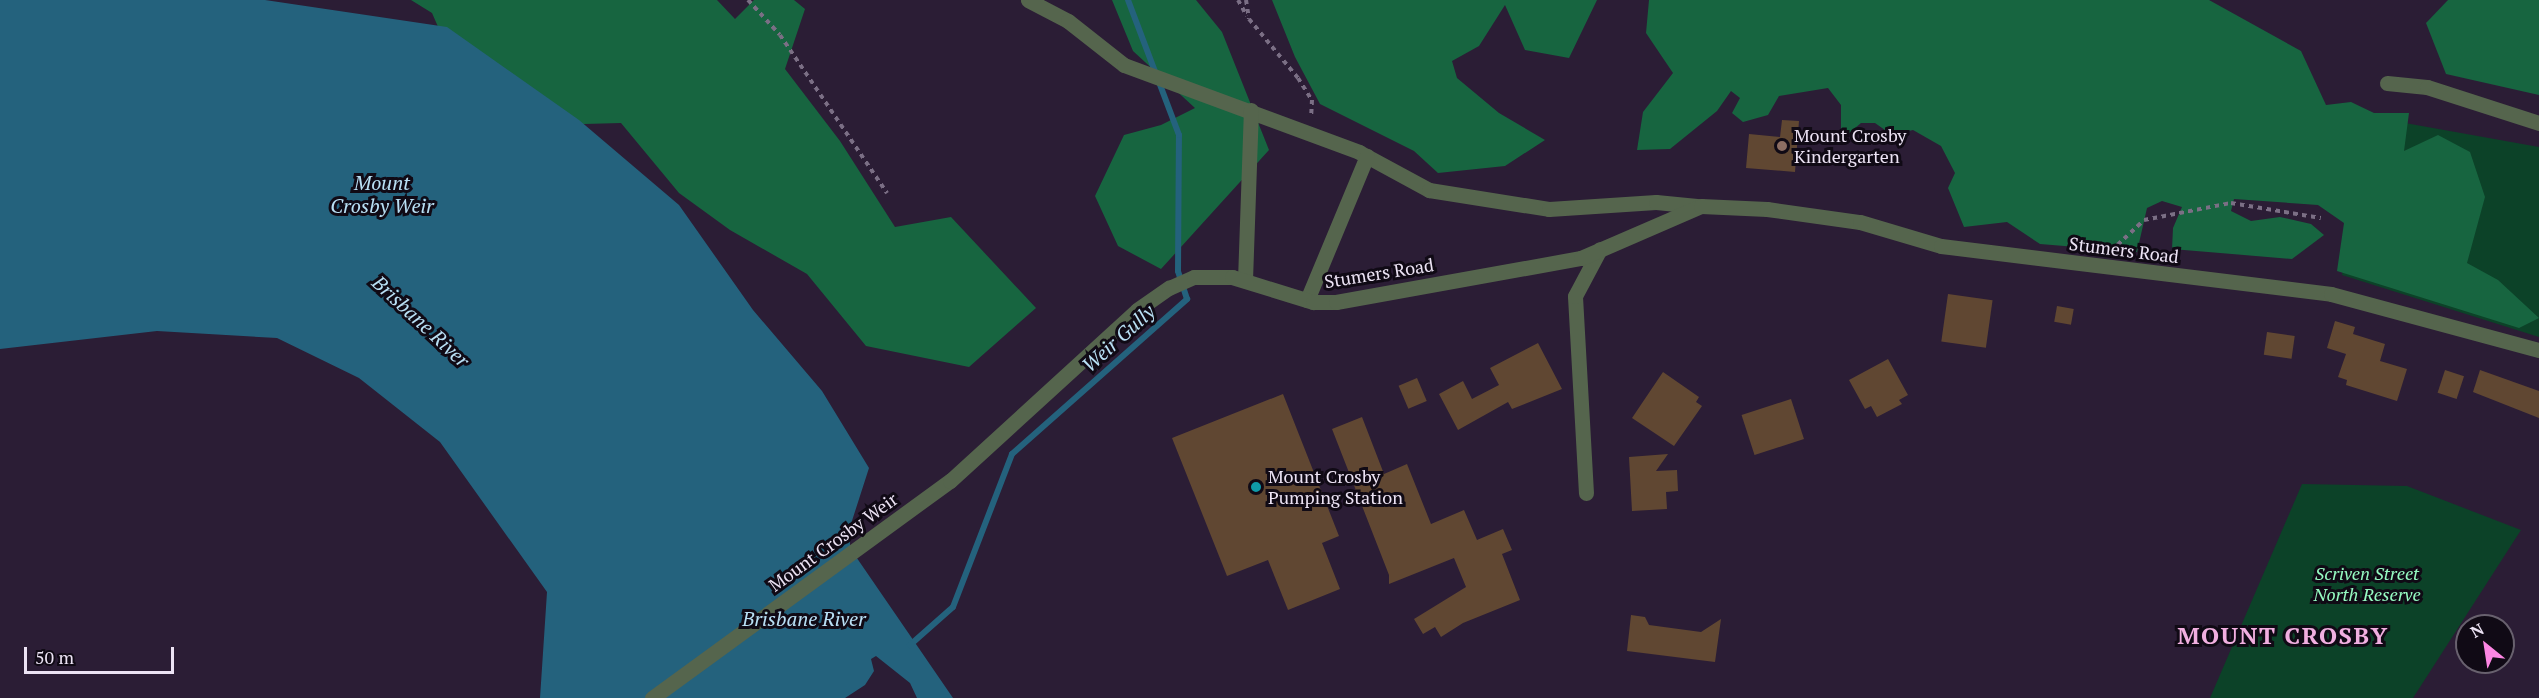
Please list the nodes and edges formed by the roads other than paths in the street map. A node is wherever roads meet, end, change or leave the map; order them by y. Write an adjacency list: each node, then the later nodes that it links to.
1 (1028, 0): 3 (street, Stumers Road)
2 (2387, 83): 4 (street)
3 (1251, 110): 5 (street, Stumers Road); 8 (street)
4 (2539, 123)
5 (1367, 156): 6 (street, Stumers Road); 9 (street)
6 (1701, 206): 7 (street, Stumers Road); 10 (street, Stumers Road)
7 (1600, 249): 9 (street, Stumers Road); 12 (street)
8 (1245, 280): 9 (street, Stumers Road); 11 (street, Stumers Road)
9 (1306, 300)
10 (2539, 350)
11 (950, 481): 13 (street, Mount Crosby Weir)
12 (1586, 493)
13 (652, 698)

